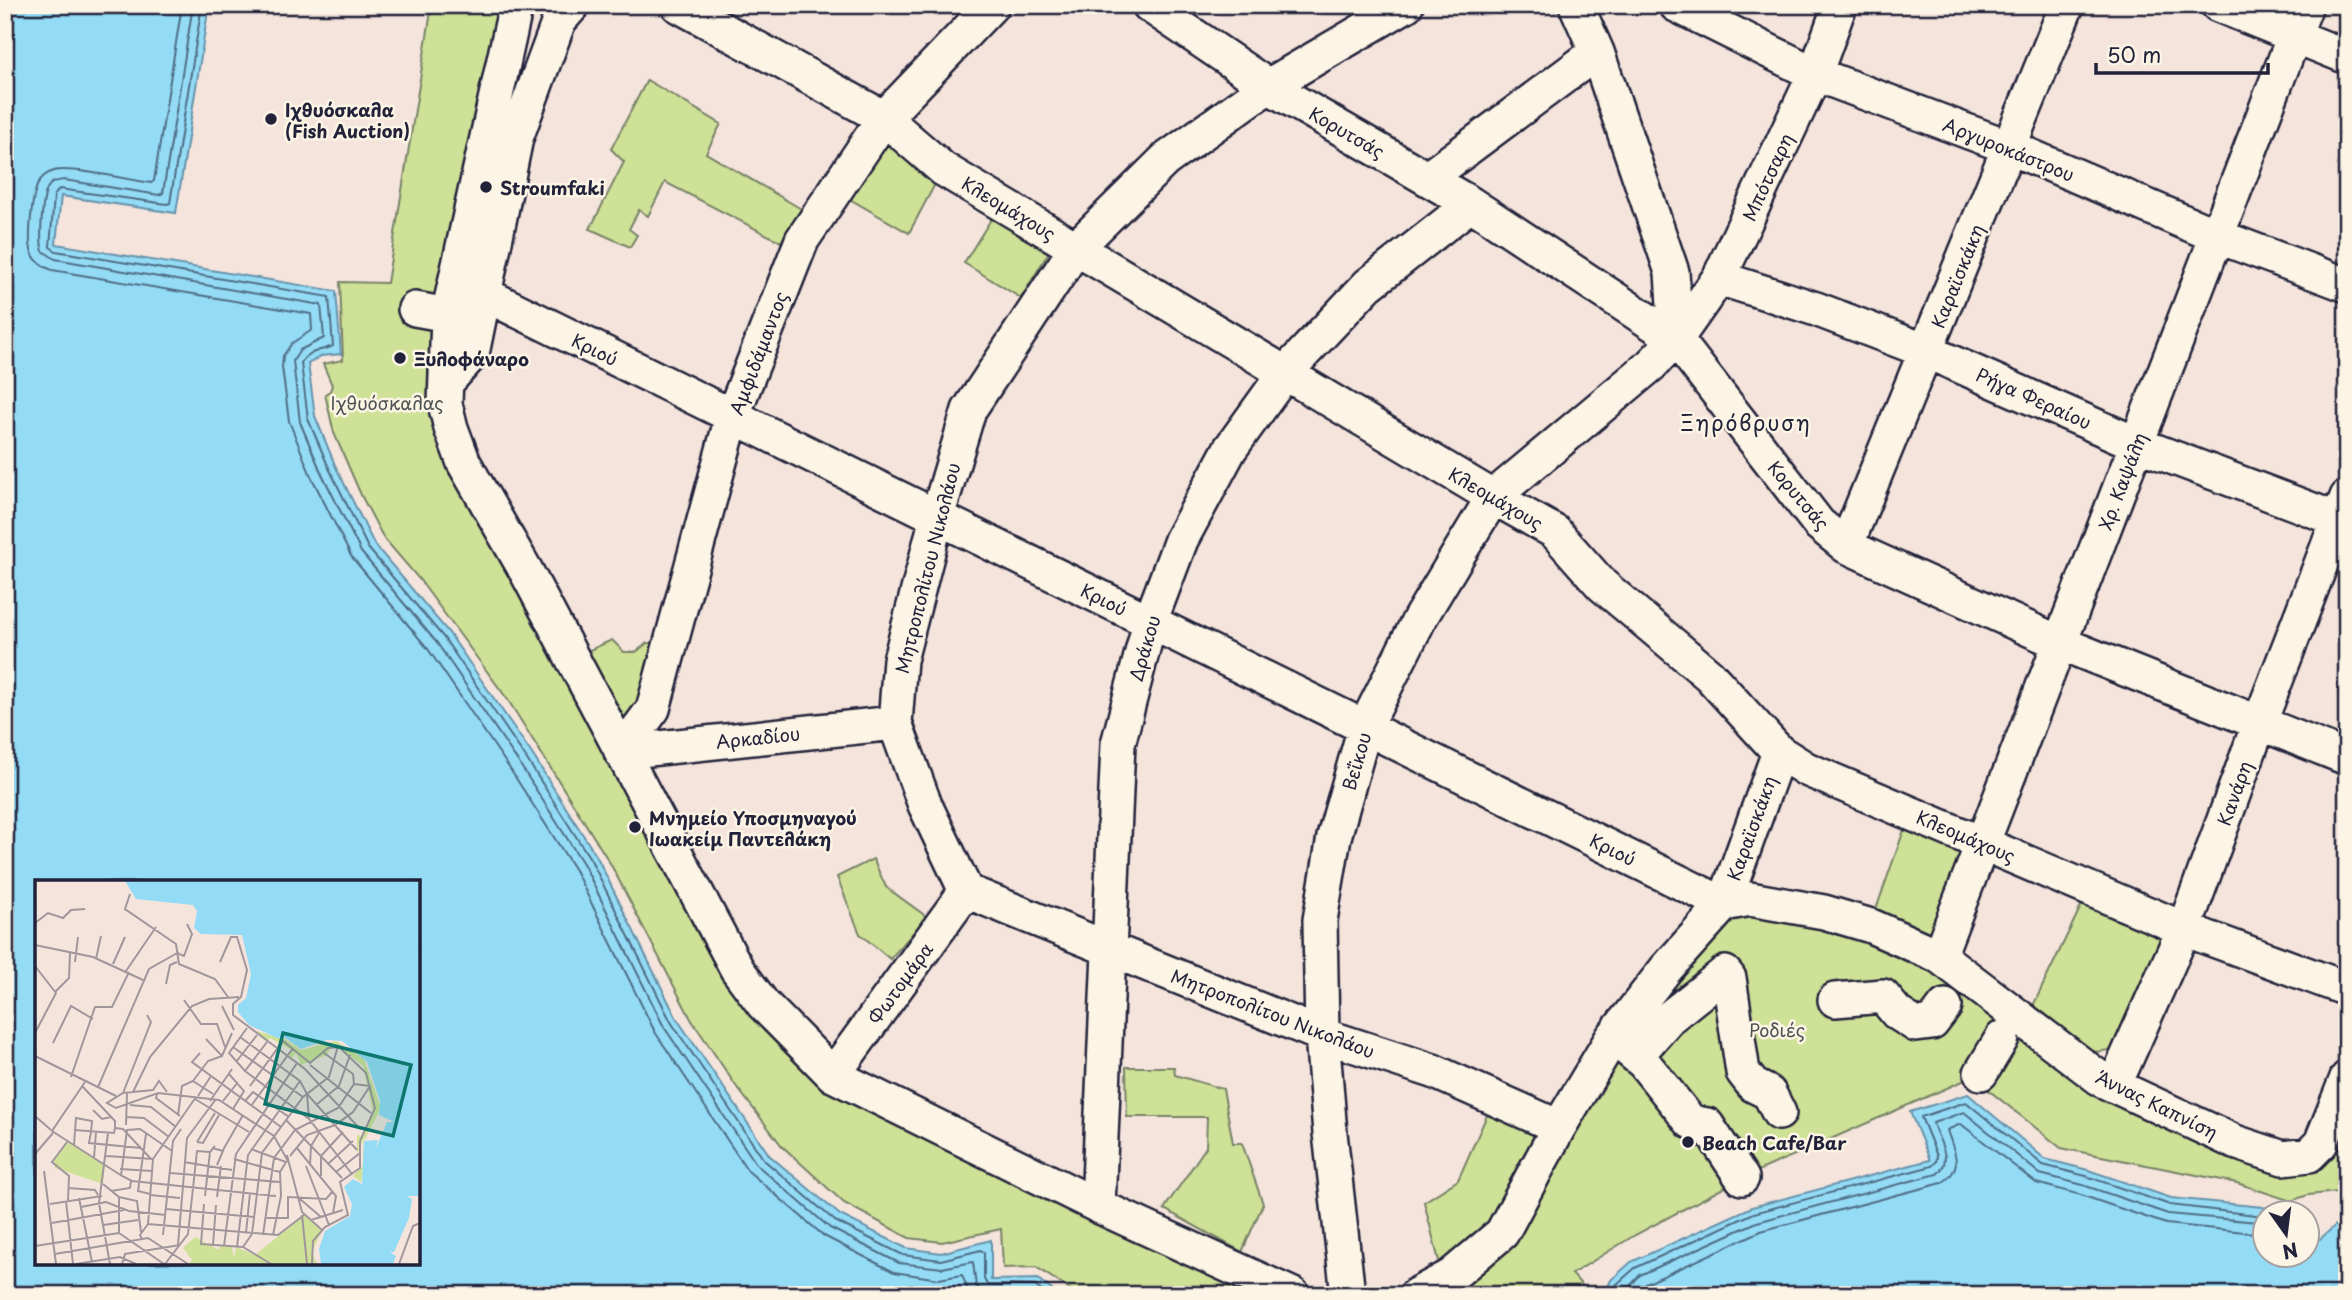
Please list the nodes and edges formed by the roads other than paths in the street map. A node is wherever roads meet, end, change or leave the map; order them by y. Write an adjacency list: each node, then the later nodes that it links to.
1 (516, 5): 30 (street)
2 (543, 5): 3 (street)
3 (558, 5)
4 (573, 5): 28 (street)
5 (678, 5): 20 (street, Κλεομάχους)
6 (992, 5): 20 (street, Αμφιδάμαντος)
7 (1149, 5): 19 (street, Κορυτσάς)
8 (1406, 5): 19 (street, Μητροπολίτου Νικολάου)
9 (1576, 5): 16 (street)
10 (1676, 5): 18 (street, Αργυροκάστρου)
11 (1840, 5): 18 (street, Μπότσαρη)
12 (2067, 5): 21 (street, Καραϊσκάκη)
13 (2217, 5): 15 (street)
14 (2306, 5): 15 (street, Χρ. Καψάλη)
15 (2294, 37): 17 (street); 24 (street, Χρ. Καψάλη)
16 (1597, 52): 22 (street); 31 (street)
17 (2347, 57)
18 (1815, 74): 21 (street, Αργυροκάστρου); 26 (street, Μπότσαρη)
19 (1268, 86): 22 (street, Κορυτσάς); 25 (street, Μητροπολίτου Νικολάου)
20 (884, 118): 25 (street, Κλεομάχους); 35 (street, Αμφιδάμαντος)
21 (2009, 148): 24 (street, Αργυροκάστρου); 32 (street, Καραϊσκάκη)
22 (1428, 178): 23 (street, Κορυτσάς)
23 (1471, 204): 31 (street, Κορυτσάς); 33 (street, Δράκου)
24 (2217, 236): 27 (street, Αργυροκάστρου); 36 (street, Χρ. Καψάλη)
25 (1076, 248): 33 (street, Κλεομάχους); 39 (street, Μητροπολίτου Νικολάου)
26 (1720, 278): 31 (street, Μπότσαρη); 32 (street, Ρήγα Φεραίου)
27 (2347, 285)
28 (484, 294): 34 (street); 35 (street, Κριού)
29 (415, 309): 30 (street)
30 (448, 315): 34 (street)
31 (1676, 339): 37 (street, Βεΐκου); 40 (street, Κορυτσάς)
32 (1926, 351): 36 (street, Ρήγα Φεραίου); 40 (street, Καραϊσκάκη)
33 (1285, 373): 37 (street, Κλεομάχους); 41 (street, Δράκου)
34 (446, 383): 46 (street)
35 (732, 417): 39 (street, Κριού); 46 (street, Αμφιδάμαντος)
36 (2137, 444): 38 (street, Ρήγα Φεραίου); 42 (street, Χρ. Καψάλη)
37 (1493, 497): 45 (street, Βεΐκου); 47 (street, Κλεομάχους)
38 (2344, 513): 44 (street, Κανάρη)
39 (937, 517): 41 (street, Κριού); 43 (street, Μητροπολίτου Νικολάου)
40 (1846, 546): 42 (street, Κορυτσάς)
41 (1150, 622): 45 (street, Κριού); 53 (street, Δράκου)
42 (2060, 643): 44 (street, Κορυτσάς); 49 (street, Χρ. Καψάλη)
43 (895, 723): 46 (street, Αρκαδίου); 50 (street, Μητροπολίτου Νικολάου)
44 (2259, 724): 48 (street, Κορυτσάς); 52 (street, Κανάρη)
45 (1365, 727): 51 (street, Κριού); 58 (street, Βεΐκου)
46 (621, 752): 62 (street)
47 (1779, 752): 49 (street, Κλεομάχους); 51 (street, Καραϊσκάκη)
48 (2347, 758)
49 (1983, 842): 52 (street, Κλεομάχους); 54 (street, Χρ. Καψάλη)
50 (966, 891): 53 (street, Μητροπολίτου Νικολάου); 62 (street, Φωτομάρα)
51 (1724, 904): 54 (street, Άννας Καπνίση); 60 (street)
52 (2184, 929): 55 (street, Κλεομάχους); 64 (street, Κανάρη)
53 (1109, 950): 58 (street, Μητροπολίτου Νικολάου); 68 (street, Δράκου)
54 (1939, 956): 56 (street, Άννας Καπνίση)
55 (2347, 989)
56 (1954, 993): 57 (street); 64 (street, Άννας Καπνίση)
57 (1835, 1000)
58 (1322, 1035): 66 (street, Μητροπολίτου Νικολάου); 70 (street, Βεΐκου)
59 (2002, 1038): 61 (street)
60 (1624, 1047): 65 (street); 66 (street); 67 (street)
61 (1981, 1073)
62 (833, 1075): 68 (street)
63 (2347, 1078): 64 (street, Άννας Καπνίση)
64 (2114, 1086)
65 (1779, 1113)
66 (1559, 1126): 71 (street)
67 (1742, 1178)
68 (1098, 1206): 69 (street)
69 (1293, 1295)
70 (1348, 1295)
71 (1416, 1295)

